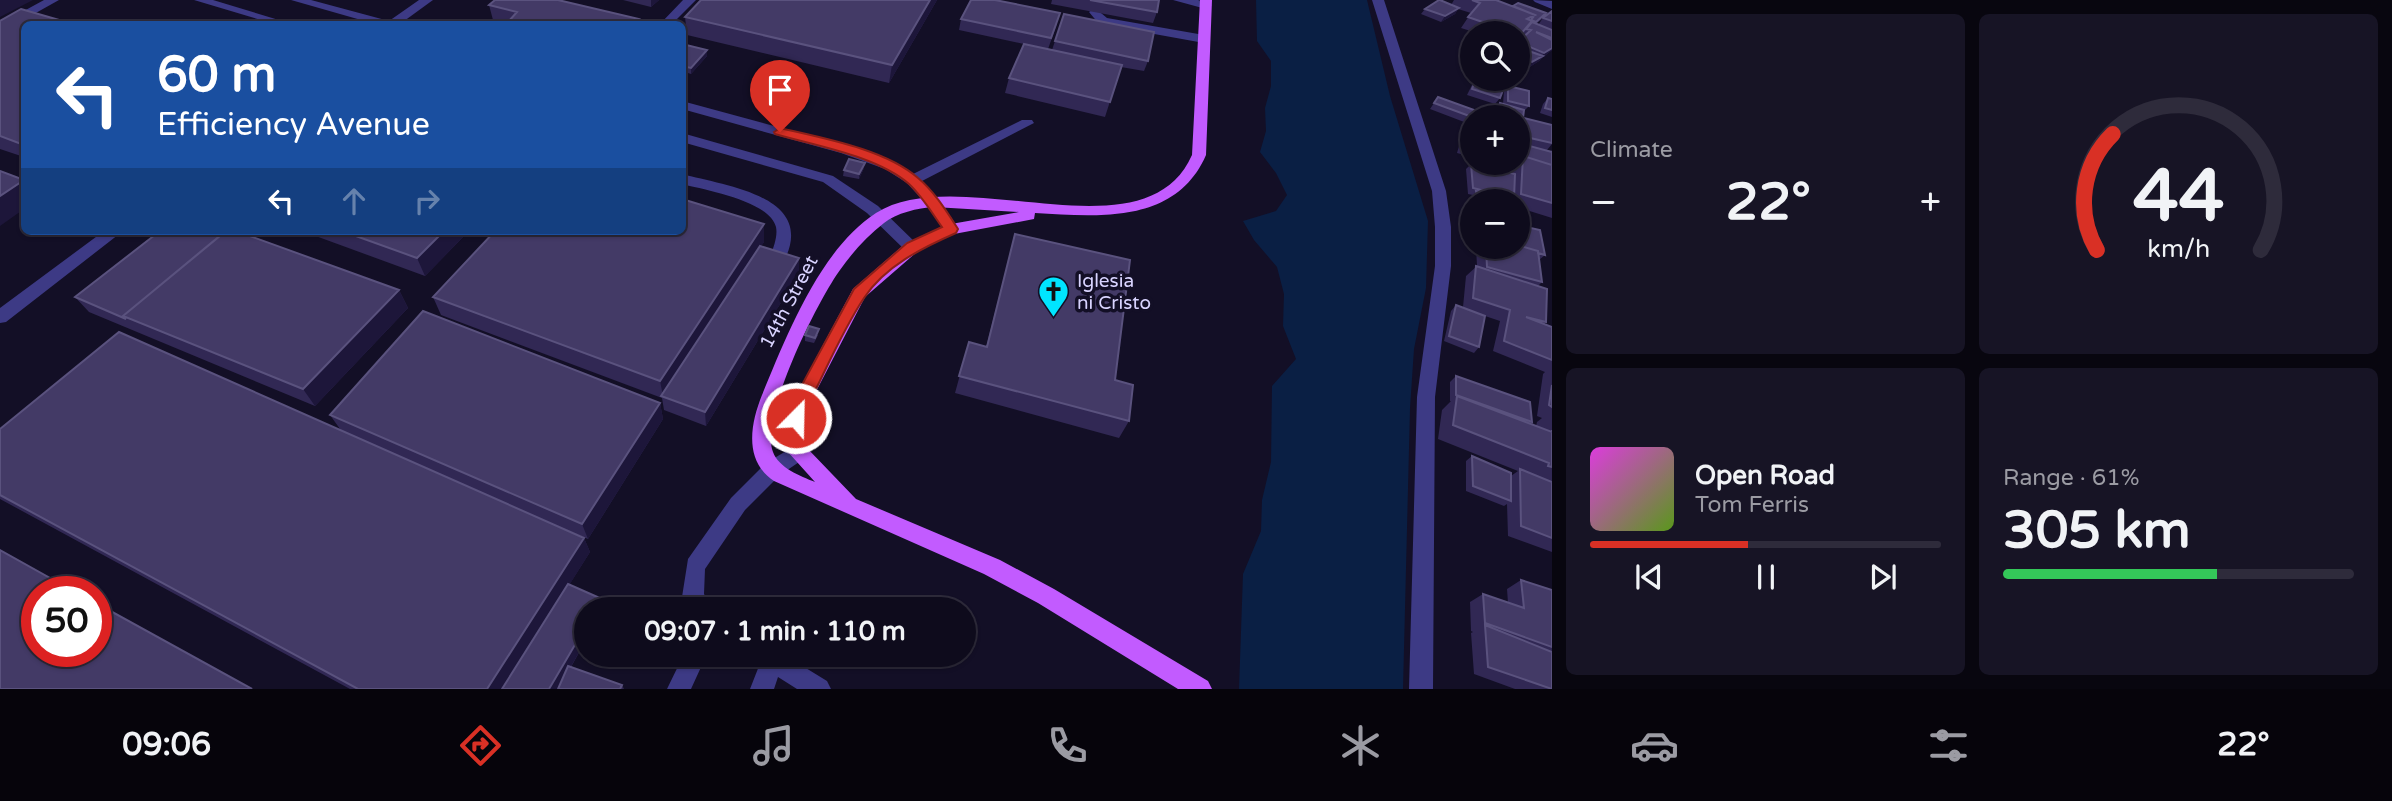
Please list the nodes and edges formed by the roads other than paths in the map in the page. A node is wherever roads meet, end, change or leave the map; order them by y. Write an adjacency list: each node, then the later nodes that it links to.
1 (53, 0): 16 (street)
2 (200, 0): 12 (street)
3 (297, 0): 13 (street)
4 (427, 0): 14 (street)
5 (690, 0): 15 (street)
6 (1179, 0): 9 (street)
7 (1378, 0): 41 (street)
8 (1539, 0): 10 (street)
9 (1206, 2): 17 (main road, 14th Street)
10 (1552, 5)
11 (1095, 12): 17 (street)
12 (275, 21)
13 (376, 21)
14 (397, 21)
15 (669, 21)
16 (0, 29)
17 (1204, 39): 23 (main road, 14th Street)
18 (1027, 123): 21 (street)
19 (691, 127): 21 (street); 24 (street)
20 (686, 180): 28 (street)
21 (912, 180): 22 (street)
22 (933, 202): 23 (main road, 14th Street); 24 (main road, 14th Street); 25 (street)
23 (1055, 210): 25 (main road, 14th Street)
24 (883, 216): 27 (street); 31 (main road, 14th Street)
25 (951, 229): 27 (main road, 14th Street)
26 (110, 235): 29 (street)
27 (912, 247): 30 (main road, 14th Street)
28 (777, 259)
29 (0, 317)
30 (798, 452): 31 (street); 32 (main road)
31 (773, 469): 32 (main road); 33 (street)
32 (850, 505): 37 (main road)
33 (693, 597)
34 (690, 667): 38 (street)
35 (765, 667): 39 (street)
36 (781, 667): 40 (street)
37 (1193, 684)
38 (679, 689)
39 (762, 689)
40 (819, 689)
41 (1421, 689)

